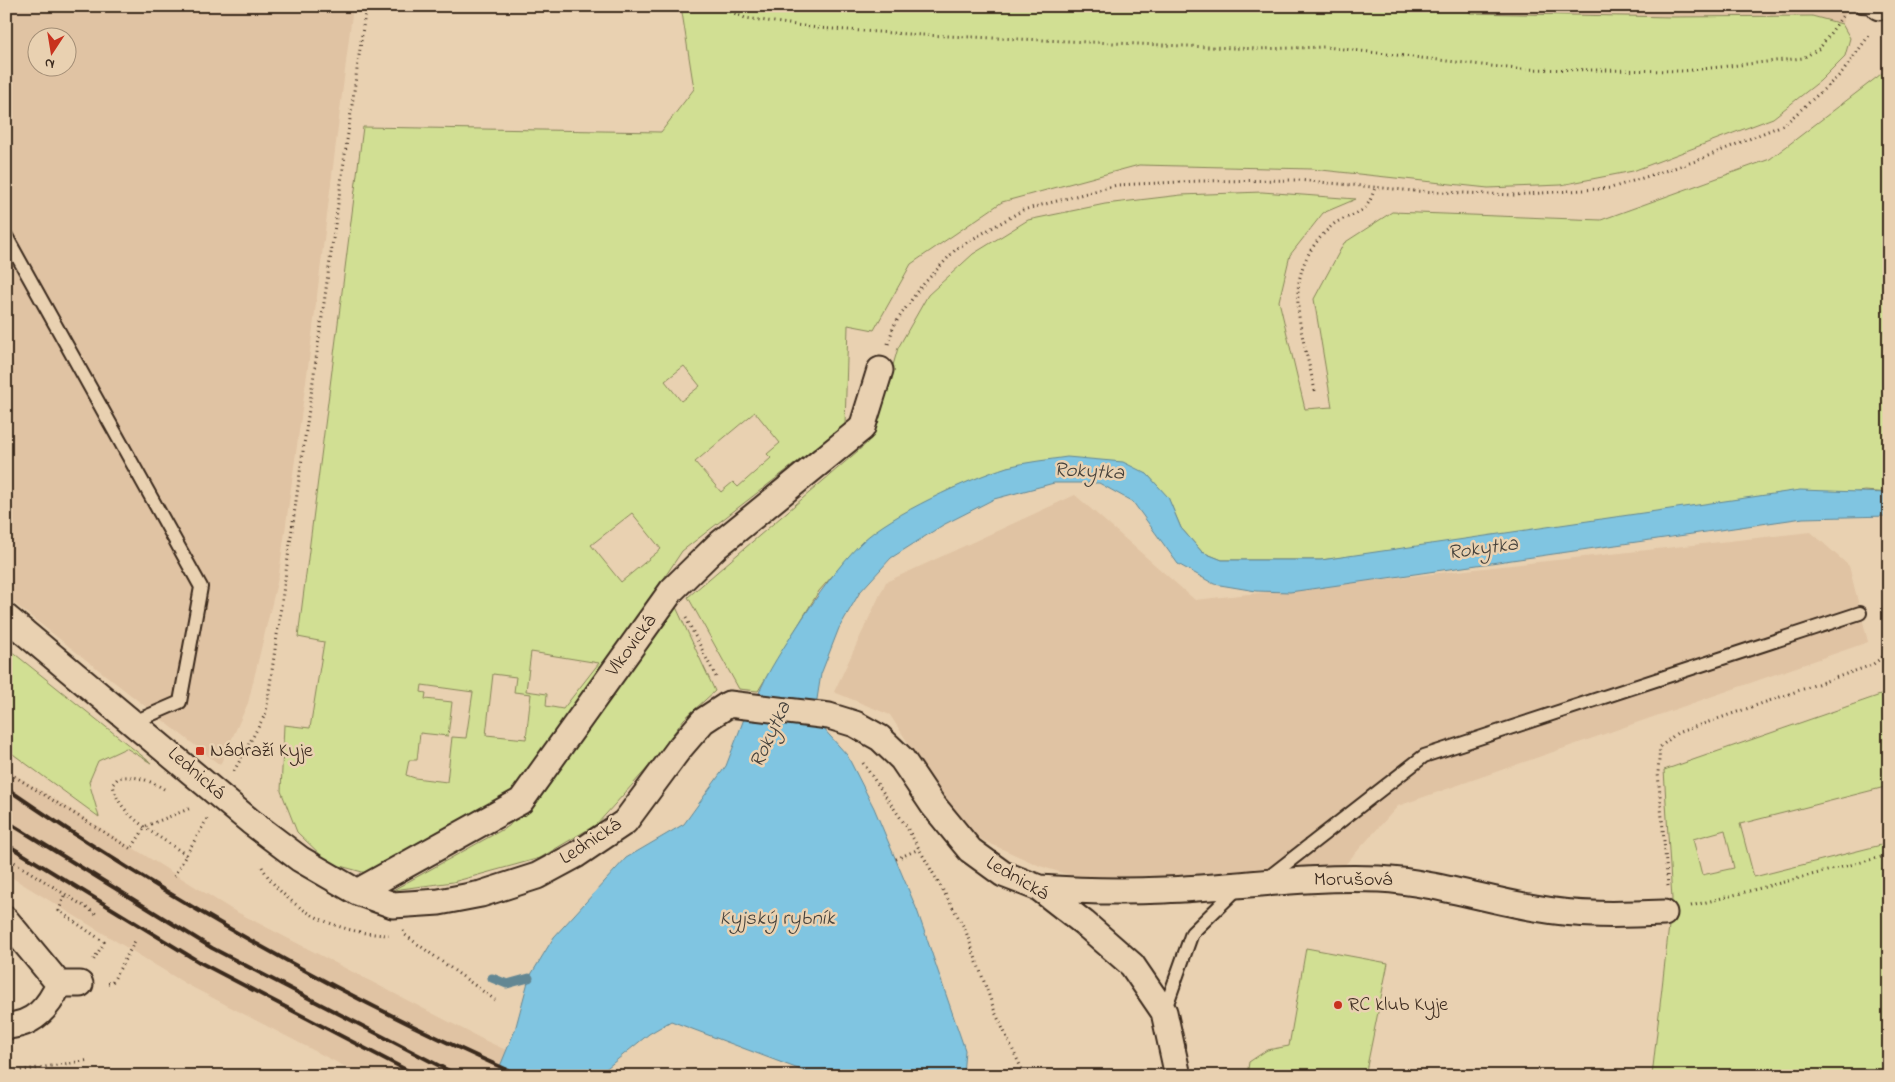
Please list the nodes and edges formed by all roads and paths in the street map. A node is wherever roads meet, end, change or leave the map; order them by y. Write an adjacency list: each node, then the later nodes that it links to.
1 (366, 6): 18 (path)
2 (716, 6): 5 (path)
3 (1861, 6): 4 (lane)
4 (1880, 7): 6 (path)
5 (1844, 13)
6 (1375, 188): 8 (path); 9 (path)
7 (6, 236): 15 (lane)
8 (880, 370): 10 (street, Vlkovická)
9 (1315, 391)
10 (672, 590): 14 (path); 30 (street, Vlkovická)
11 (1860, 614): 27 (lane)
12 (6, 617): 15 (street, Lednická)
13 (1889, 636): 33 (path)
14 (711, 666)
15 (134, 722): 18 (street, Lednická)
16 (862, 762): 21 (path)
17 (6, 770): 20 (path)
18 (213, 790): 20 (path); 22 (path); 30 (street, Lednická)
19 (192, 808): 20 (path)
20 (146, 826): 22 (path)
21 (919, 849): 25 (path); 44 (path)
22 (186, 854): 26 (path)
23 (1889, 855): 33 (path)
24 (6, 857): 31 (path)
25 (896, 859)
26 (174, 876)
27 (1274, 881): 28 (street, Morušová); 33 (street, Morušová)
28 (1242, 884): 29 (street, Morušová); 40 (lane)
29 (1039, 888): 32 (street, Lednická); 40 (street, Lednická)
30 (357, 892): 32 (street, Lednická)
31 (64, 896): 34 (path); 38 (path)
32 (393, 905): 39 (path)
33 (1667, 912)
34 (98, 915)
35 (6, 920): 38 (street)
36 (135, 941): 37 (path)
37 (112, 983)
38 (70, 984): 41 (street)
39 (495, 1000)
40 (1164, 1012): 45 (street)
41 (6, 1026)
42 (90, 1060): 43 (path)
43 (6, 1073)
44 (1025, 1076)
45 (1178, 1076)

